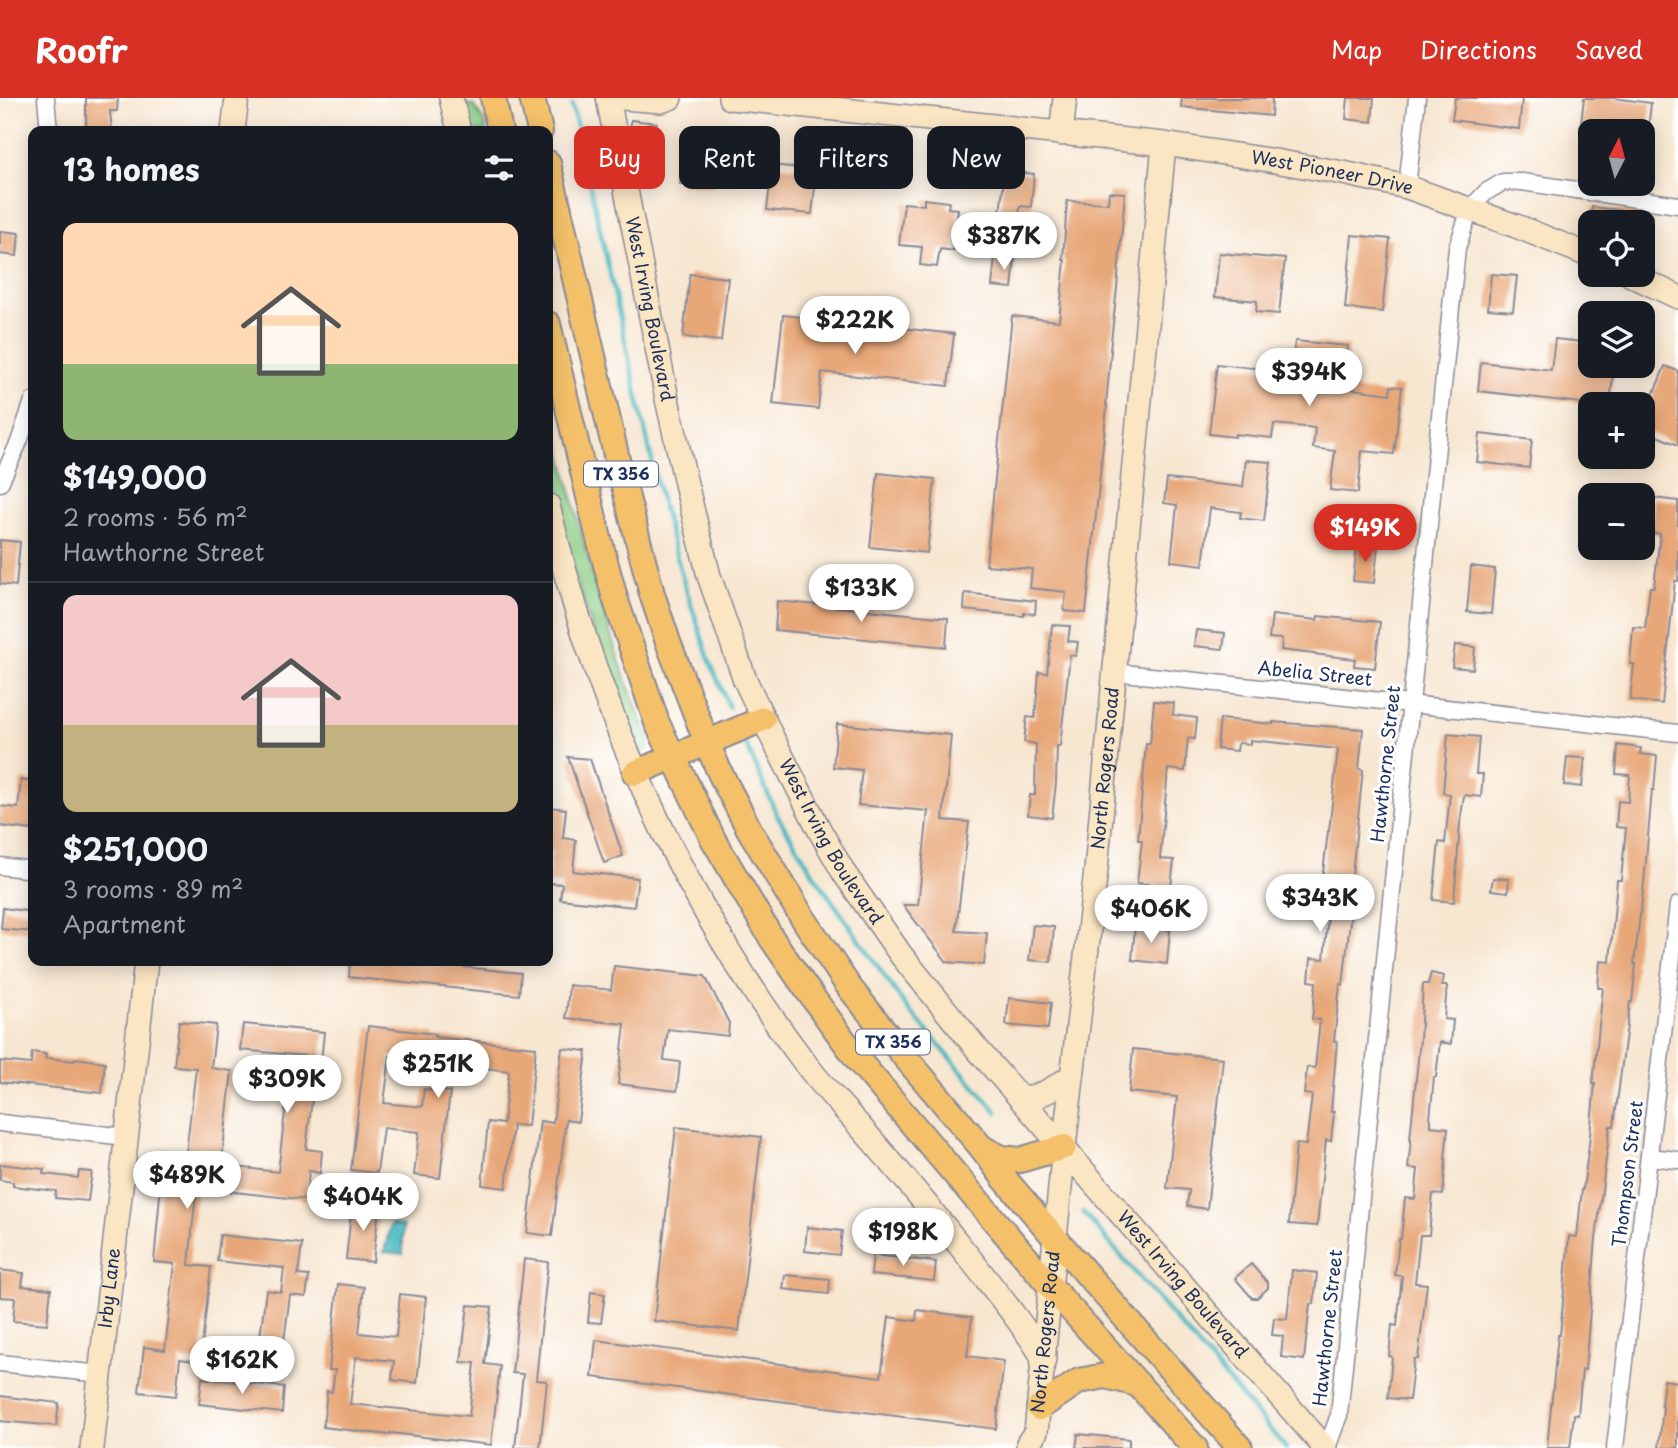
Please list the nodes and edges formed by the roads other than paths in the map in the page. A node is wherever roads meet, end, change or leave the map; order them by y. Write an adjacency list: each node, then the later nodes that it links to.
1 (47, 98): 12 (street)
2 (237, 98): 13 (street)
3 (451, 98): 14 (street)
4 (493, 98): 15 (main road)
5 (532, 98): 16 (main road)
6 (608, 98): 32 (street, West Irving Boulevard)
7 (622, 98): 8 (street)
8 (670, 98)
9 (730, 98): 17 (street, West Pioneer Drive)
10 (1065, 98): 17 (street)
11 (1417, 98): 20 (street)
12 (49, 126)
13 (234, 126)
14 (458, 126)
15 (499, 126)
16 (539, 126)
17 (1061, 134): 18 (street, West Pioneer Drive)
18 (1164, 144): 20 (street, West Pioneer Drive); 30 (street, North Rogers Road)
19 (553, 184): 34 (main road, TX 356)
20 (1407, 187): 22 (street, West Pioneer Drive)
21 (1678, 205): 22 (street)
22 (1470, 209): 23 (street, West Pioneer Drive); 31 (street, Hawthorne Street)
23 (1578, 251)
24 (1655, 287): 25 (street)
25 (1678, 298)
26 (553, 345): 35 (main road, TX 356)
27 (28, 416): 28 (street)
28 (0, 483)
29 (553, 525): 36 (street)
30 (1114, 672): 31 (street, Abelia Street); 41 (street, North Rogers Road)
31 (1411, 704): 33 (street, Abelia Street); 59 (street, Hawthorne Street)
32 (763, 719): 34 (main road); 42 (street, West Irving Boulevard)
33 (1678, 733)
34 (707, 743): 35 (main road); 46 (main road, TX 356)
35 (673, 757): 36 (main road); 50 (main road, TX 356)
36 (635, 773): 51 (street)
37 (0, 866): 38 (street)
38 (28, 869)
39 (1678, 905): 47 (street, Thompson Street)
40 (145, 966): 44 (street, Irby Lane)
41 (1072, 1076): 42 (street); 45 (street, North Rogers Road)
42 (1022, 1098): 45 (street, West Irving Boulevard)
43 (0, 1123): 44 (street)
44 (126, 1137): 53 (street, Irby Lane)
45 (1064, 1147): 46 (main road); 49 (street, North Rogers Road); 59 (street, West Irving Boulevard)
46 (982, 1148): 49 (main road, TX 356)
47 (1649, 1157): 48 (street); 60 (street, Thompson Street)
48 (1678, 1160)
49 (1056, 1239): 50 (street, North Rogers Road); 58 (main road, TX 356)
50 (1051, 1287): 51 (street, North Rogers Road); 54 (main road, TX 356)
51 (1044, 1359): 55 (street, North Rogers Road)
52 (0, 1363): 53 (street)
53 (100, 1374): 56 (street, Irby Lane)
54 (1138, 1384): 55 (main road); 57 (main road, TX 356)
55 (1036, 1434)
56 (92, 1448)
57 (1195, 1448)
58 (1240, 1448)
59 (1326, 1448)
60 (1615, 1448)

